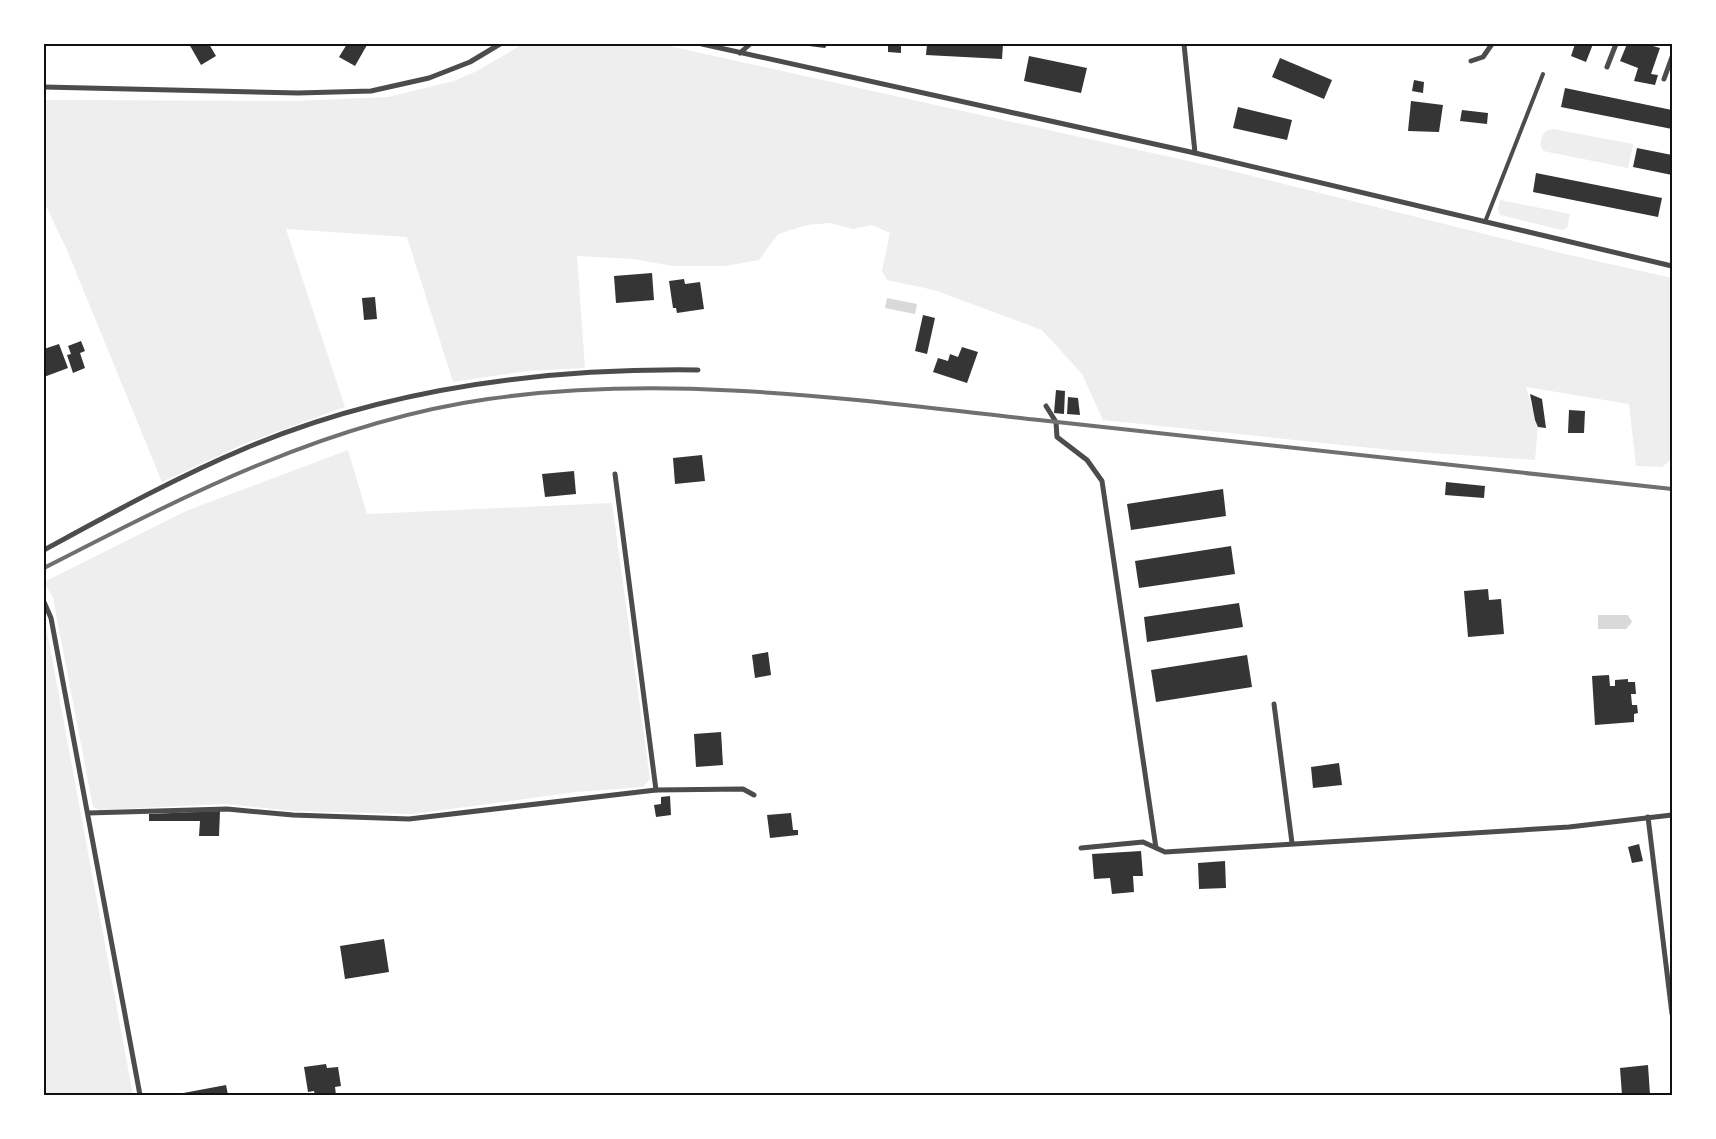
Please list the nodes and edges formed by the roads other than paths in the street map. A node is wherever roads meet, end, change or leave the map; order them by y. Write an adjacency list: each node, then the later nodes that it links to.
1 (500, 44): 13 (street)
2 (702, 44): 7 (street)
3 (750, 44): 7 (street)
4 (1184, 44): 14 (street)
5 (1492, 44): 9 (street)
6 (1616, 44): 10 (street)
7 (740, 53): 14 (street)
8 (1672, 57): 12 (street)
9 (1471, 61)
10 (1607, 68)
11 (1542, 74): 15 (lane)
12 (1664, 79)
13 (44, 87)
14 (1195, 154): 15 (street)
15 (1485, 222): 16 (street)
16 (1672, 266)
17 (698, 370): 20 (street)
18 (1046, 406): 30 (street)
19 (615, 474): 23 (street)
20 (44, 550)
21 (44, 602): 25 (street)
22 (1274, 704): 28 (street)
23 (656, 790): 24 (street); 25 (street)
24 (754, 795)
25 (88, 813): 32 (street)
26 (1672, 815): 27 (street)
27 (1648, 817): 28 (street); 31 (street)
28 (1292, 843): 30 (street)
29 (1081, 848): 30 (street)
30 (1156, 848)
31 (1672, 1014)
32 (140, 1095)

